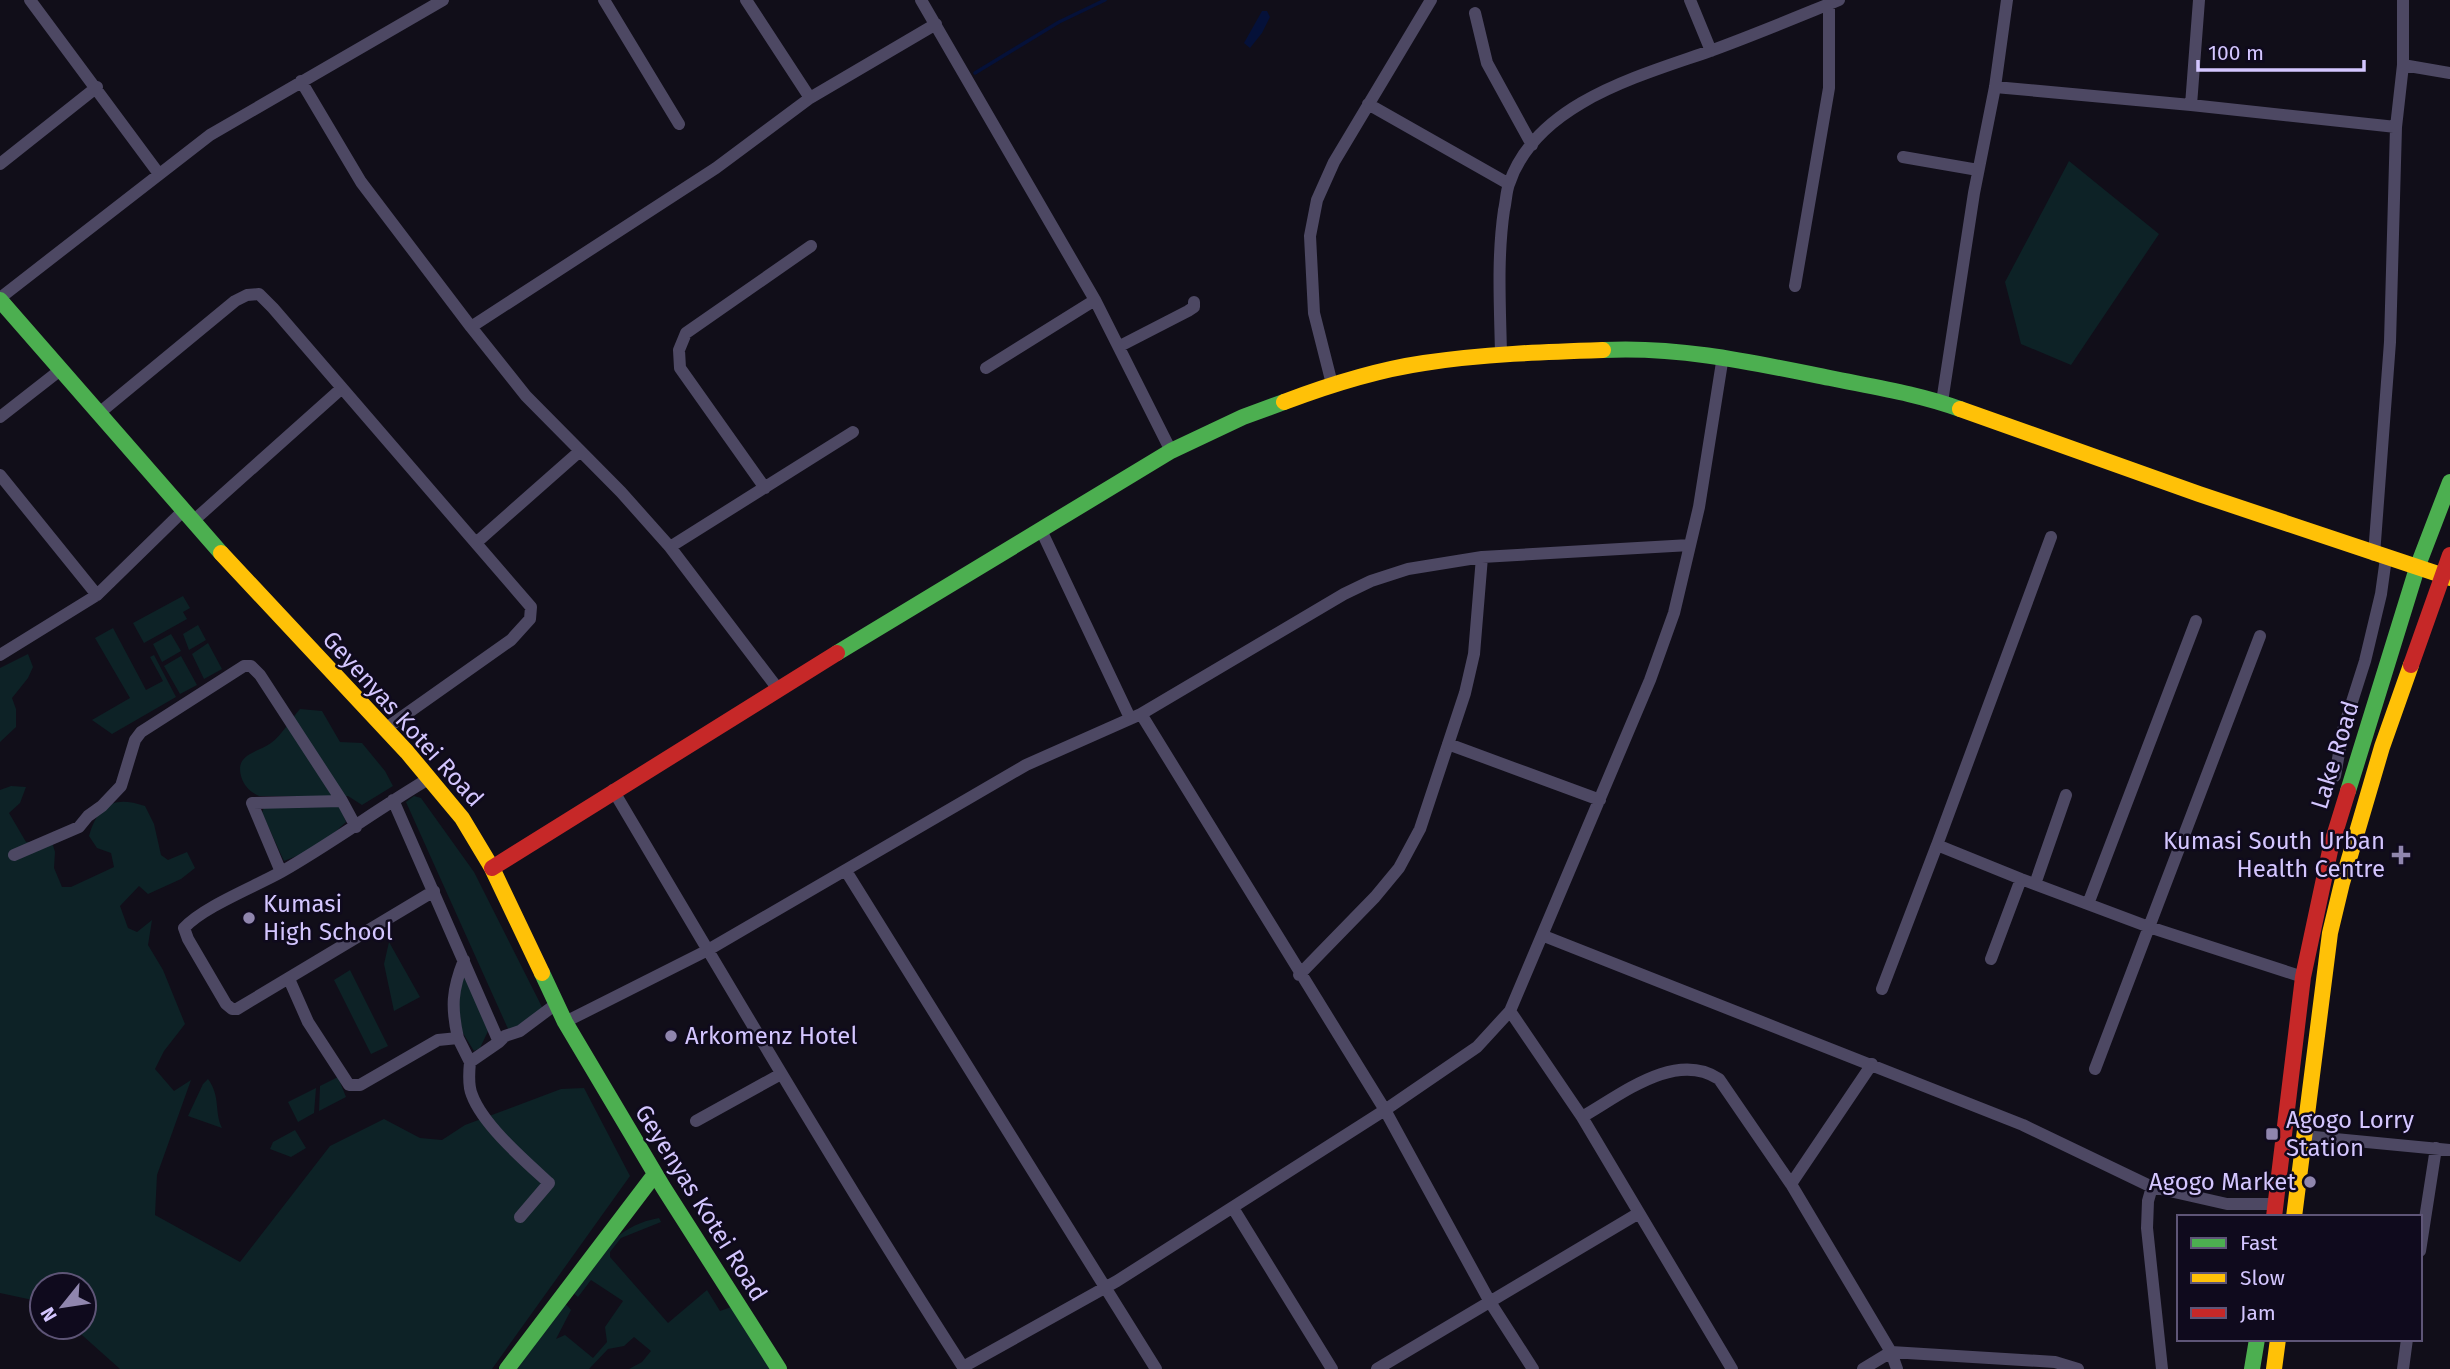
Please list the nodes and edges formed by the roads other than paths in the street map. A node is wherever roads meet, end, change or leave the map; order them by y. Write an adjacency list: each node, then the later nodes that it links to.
1 (30, 0): 18 (street)
2 (443, 0): 17 (street)
3 (604, 0): 23 (street)
4 (746, 0): 20 (street)
5 (921, 0): 13 (street)
6 (1432, 0): 21 (street)
7 (1690, 0): 14 (street)
8 (2007, 0): 19 (street)
9 (2199, 0): 22 (street)
10 (2403, 0): 15 (street)
11 (1834, 2): 14 (street); 32 (street)
12 (1475, 13): 25 (street)
13 (936, 24): 20 (street); 34 (street)
14 (1710, 51): 25 (street)
15 (2403, 65): 16 (street); 24 (street)
16 (2450, 73)
17 (301, 81): 29 (street); 36 (street)
18 (97, 87): 27 (street); 29 (street)
19 (1995, 87): 22 (street); 28 (street)
20 (810, 98): 36 (street)
21 (1368, 104): 30 (street); 42 (street)
22 (2191, 105): 24 (street)
23 (679, 124)
24 (2396, 127): 61 (street)
25 (1532, 145): 30 (street)
26 (1903, 158): 28 (street)
27 (0, 164)
28 (1978, 170): 44 (street)
29 (159, 174): 33 (street)
30 (1509, 184): 38 (street)
31 (811, 246): 52 (street)
32 (1795, 286)
33 (0, 299): 41 (street, Geyenyas Kotei Road)
34 (1095, 300): 37 (street); 40 (street)
35 (1194, 302): 37 (street)
36 (471, 327): 48 (street)
37 (1120, 346): 49 (street)
38 (1501, 354): 39 (street); 42 (street)
39 (1723, 356): 44 (street); 57 (street)
40 (986, 368)
41 (59, 371): 45 (street, Geyenyas Kotei Road); 46 (street)
42 (1332, 384): 49 (street)
43 (342, 388): 45 (street); 53 (street); 56 (street)
44 (1942, 402): 61 (street)
45 (99, 414): 53 (street, Geyenyas Kotei Road)
46 (0, 417)
47 (853, 432): 52 (street)
48 (580, 451): 56 (street); 58 (street)
49 (1171, 451): 54 (street)
50 (0, 475): 64 (street)
51 (2450, 482): 62 (street, Lake Road)
52 (765, 488): 58 (street)
53 (188, 516): 64 (street); 70 (street, Geyenyas Kotei Road)
54 (1041, 530): 68 (street); 69 (street)
55 (2050, 537): 80 (street)
56 (477, 542): 70 (street)
57 (1690, 545): 60 (street); 77 (street)
58 (670, 547): 68 (street)
59 (2450, 555): 63 (street, Lake Road)
60 (1482, 557): 69 (street); 71 (street)
61 (2380, 557): 62 (street); 72 (street)
62 (2417, 568): 63 (street); 95 (street, Lake Road)
63 (2446, 577): 110 (street, Lake Road)
64 (97, 595): 67 (street)
65 (2196, 621): 88 (street)
66 (2260, 636): 89 (street)
67 (0, 655)
68 (778, 689): 74 (street)
69 (1135, 716): 83 (street); 94 (street)
70 (385, 729): 73 (street, Geyenyas Kotei Road)
71 (1448, 744): 77 (street); 94 (street)
72 (2335, 776)
73 (430, 778): 76 (street); 82 (street, Geyenyas Kotei Road)
74 (613, 790): 82 (street); 91 (street)
75 (2066, 795): 86 (street)
76 (393, 800): 79 (street); 87 (street)
77 (1600, 800): 90 (street)
78 (342, 801): 79 (street); 81 (street); 84 (street)
79 (356, 827): 84 (street)
80 (1937, 845): 85 (street); 97 (street)
81 (14, 855)
82 (492, 868): 98 (street, Geyenyas Kotei Road)
83 (846, 871): 91 (street); 122 (street)
84 (281, 872): 96 (street)
85 (2021, 879): 86 (street); 92 (street)
86 (2035, 884): 88 (street)
87 (434, 891): 93 (street); 96 (street)
88 (2088, 904): 89 (street)
89 (2149, 927): 95 (street); 105 (street)
90 (1544, 936): 99 (street); 104 (street)
91 (708, 950): 100 (street); 106 (street)
92 (1991, 959)
93 (464, 960): 101 (street); 102 (street)
94 (1299, 975): 107 (street)
95 (2303, 977): 117 (street, Lake Road)
96 (289, 979): 101 (street)
97 (1882, 989)
98 (556, 1004): 100 (street, Geyenyas Kotei Road); 102 (street)
99 (1510, 1011): 107 (street); 108 (street)
100 (565, 1022): 113 (street, Geyenyas Kotei Road)
101 (458, 1038): 103 (street)
102 (499, 1042): 103 (street)
103 (470, 1062): 120 (street)
104 (1872, 1064): 114 (street); 115 (street)
105 (2095, 1069)
106 (781, 1074): 109 (street); 128 (street)
107 (1385, 1110): 116 (street); 123 (street)
108 (1582, 1117): 114 (street); 118 (street)
109 (696, 1121)
110 (2304, 1136): 111 (street); 119 (street, Lake Road)
111 (2436, 1148): 112 (street); 121 (street)
112 (2450, 1150)
113 (655, 1174): 129 (street); 130 (street, Geyenyas Kotei Road)
114 (1791, 1184): 127 (street)
115 (2152, 1187): 117 (street); 139 (street)
116 (1233, 1208): 122 (street); 132 (street)
117 (2275, 1210)
118 (1639, 1213): 123 (street); 135 (street)
119 (2294, 1215)
120 (520, 1217)
121 (2422, 1238)
122 (1106, 1288): 128 (street); 131 (street)
123 (1490, 1302): 133 (street); 134 (street)
124 (2257, 1341): 140 (street)
125 (2278, 1341): 141 (street)
126 (2407, 1341): 142 (street)
127 (1891, 1352): 136 (street); 137 (street); 138 (street)
128 (962, 1368)
129 (507, 1369)
130 (779, 1369)
131 (1156, 1369)
132 (1332, 1369)
133 (1377, 1369)
134 (1533, 1369)
135 (1732, 1369)
136 (1863, 1369)
137 (1897, 1369)
138 (2078, 1369)
139 (2162, 1369)
140 (2252, 1369)
141 (2274, 1369)
142 (2403, 1369)

